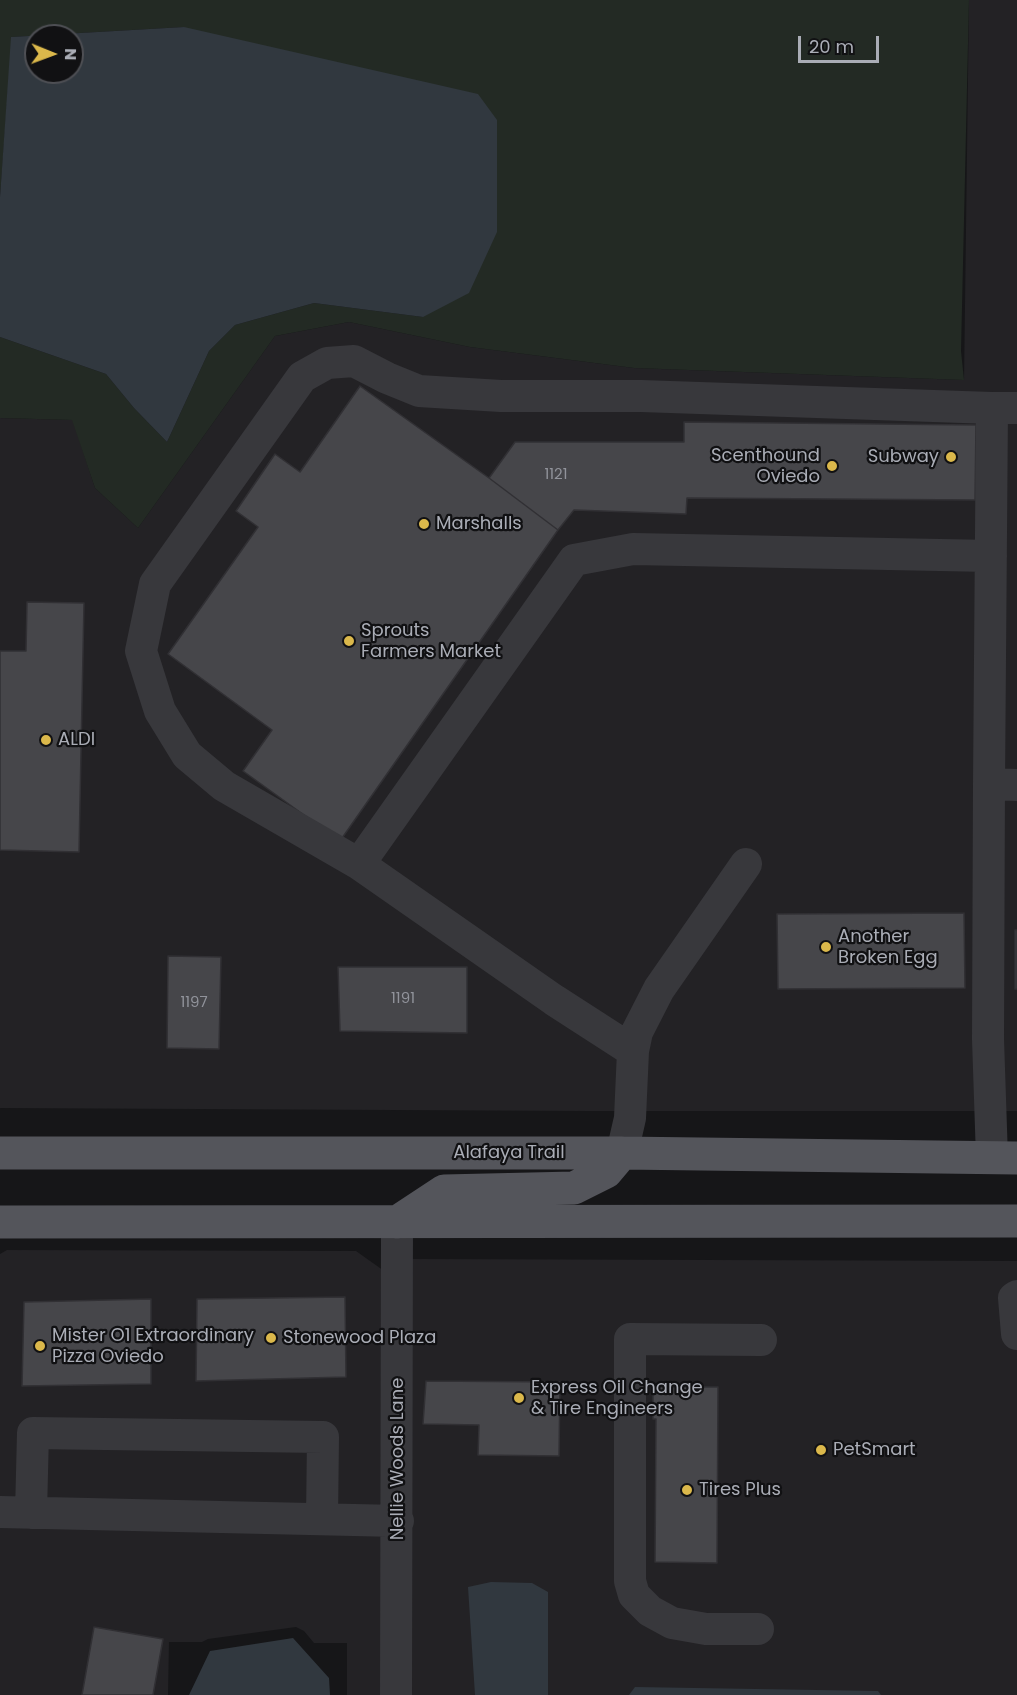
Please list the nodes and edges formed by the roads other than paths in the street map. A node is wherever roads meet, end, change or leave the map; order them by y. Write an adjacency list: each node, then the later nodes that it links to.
1 (1005, 408): 2 (lane); 4 (lane)
2 (991, 556): 3 (lane); 4 (lane)
3 (1003, 785): 9 (lane)
4 (359, 864): 6 (lane)
5 (746, 864): 6 (lane)
6 (633, 1051): 8 (lane)
7 (0, 1153): 8 (main road, Alafaya Trail)
8 (622, 1153): 9 (main road, Alafaya Trail); 12 (main road)
9 (1004, 1158)
10 (1017, 1221): 12 (main road)
11 (0, 1222): 12 (main road)
12 (398, 1222): 19 (lane, Nellie Woods Lane)
13 (1017, 1296): 14 (lane)
14 (1017, 1334)
15 (761, 1340): 20 (lane)
16 (0, 1512): 17 (lane)
17 (31, 1513): 18 (lane); 18 (lane)
18 (322, 1519): 19 (lane)
19 (398, 1521): 21 (lane, Nellie Woods Lane)
20 (758, 1629)
21 (396, 1695)

